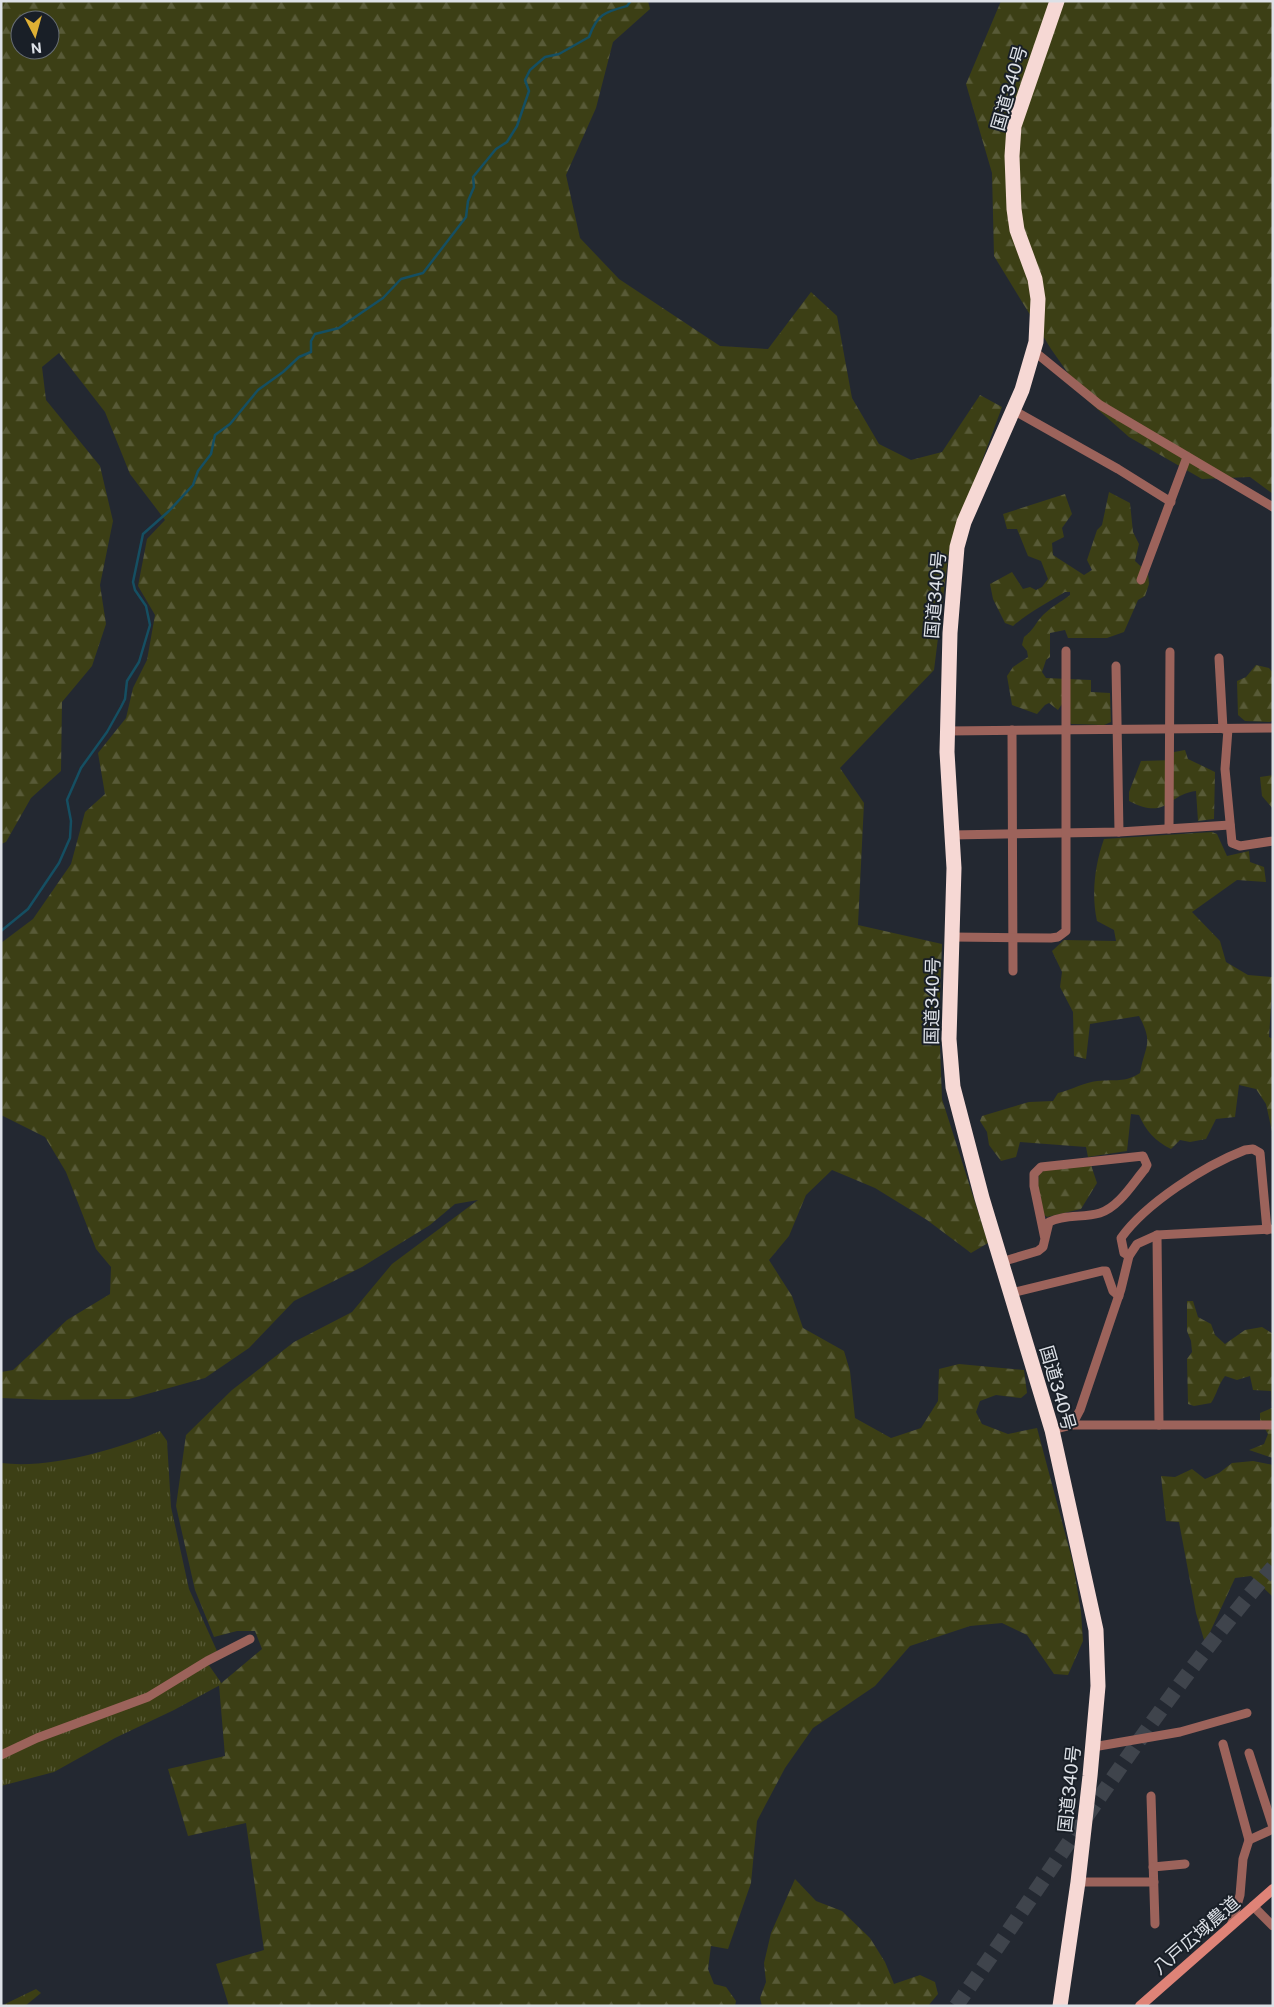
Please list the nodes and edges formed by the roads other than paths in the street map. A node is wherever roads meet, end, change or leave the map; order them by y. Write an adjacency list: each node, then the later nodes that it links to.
1 (1056, 1): 2 (highway, 国道340号)
2 (1035, 352): 3 (highway, 国道340号); 4 (street)
3 (1013, 410): 5 (street); 18 (highway, 国道340号)
4 (1187, 457): 5 (street); 6 (street)
5 (1171, 502): 7 (street)
6 (1273, 507)
7 (1141, 580)
8 (1066, 651): 16 (street)
9 (1170, 652): 13 (street)
10 (1220, 658): 14 (street)
11 (1116, 666): 17 (street)
12 (1273, 728): 14 (street)
13 (1170, 729): 14 (street); 17 (street); 20 (street)
14 (1226, 729): 19 (street)
15 (1012, 730): 16 (street); 18 (street); 22 (street)
16 (1064, 730): 17 (street); 23 (street)
17 (1117, 730): 21 (street)
18 (947, 731): 24 (highway, 国道340号)
19 (1230, 826): 20 (street); 25 (street)
20 (1169, 829): 21 (street)
21 (1119, 832): 23 (street)
22 (1012, 833): 23 (street); 24 (street); 26 (street)
23 (1065, 833): 26 (street)
24 (952, 835): 27 (highway, 国道340号)
25 (1273, 841)
26 (1012, 936): 27 (street); 28 (street)
27 (952, 937): 33 (highway, 国道340号)
28 (1013, 971)
29 (1270, 1230): 30 (street); 32 (street)
30 (1157, 1235): 32 (street); 37 (street)
31 (1045, 1239): 31 (street); 33 (street)
32 (1129, 1256): 35 (street)
33 (1001, 1262): 34 (highway, 国道340号)
34 (1011, 1293): 35 (street); 39 (highway, 国道340号)
35 (1119, 1296): 36 (street)
36 (1072, 1425): 37 (street); 39 (street)
37 (1159, 1425): 38 (street)
38 (1273, 1425)
39 (1052, 1430): 43 (highway, 国道340号)
40 (250, 1639): 45 (street)
41 (1247, 1713): 43 (street)
42 (1223, 1744): 48 (street)
43 (1093, 1747): 51 (highway, 国道340号)
44 (1249, 1752): 47 (street)
45 (1, 1755)
46 (1151, 1796): 50 (street)
47 (1273, 1828): 48 (street)
48 (1250, 1840): 56 (street)
49 (1185, 1864): 50 (street)
50 (1153, 1867): 52 (street)
51 (1078, 1882): 52 (street); 58 (highway, 国道340号)
52 (1154, 1882): 55 (street)
53 (1273, 1889): 54 (street, 八戸広域農道)
54 (1253, 1906): 56 (street, 八戸広域農道); 57 (street)
55 (1155, 1924)
56 (1231, 1926): 59 (street, 八戸広域農道)
57 (1273, 1926)
58 (1060, 2006)
59 (1140, 2006)

